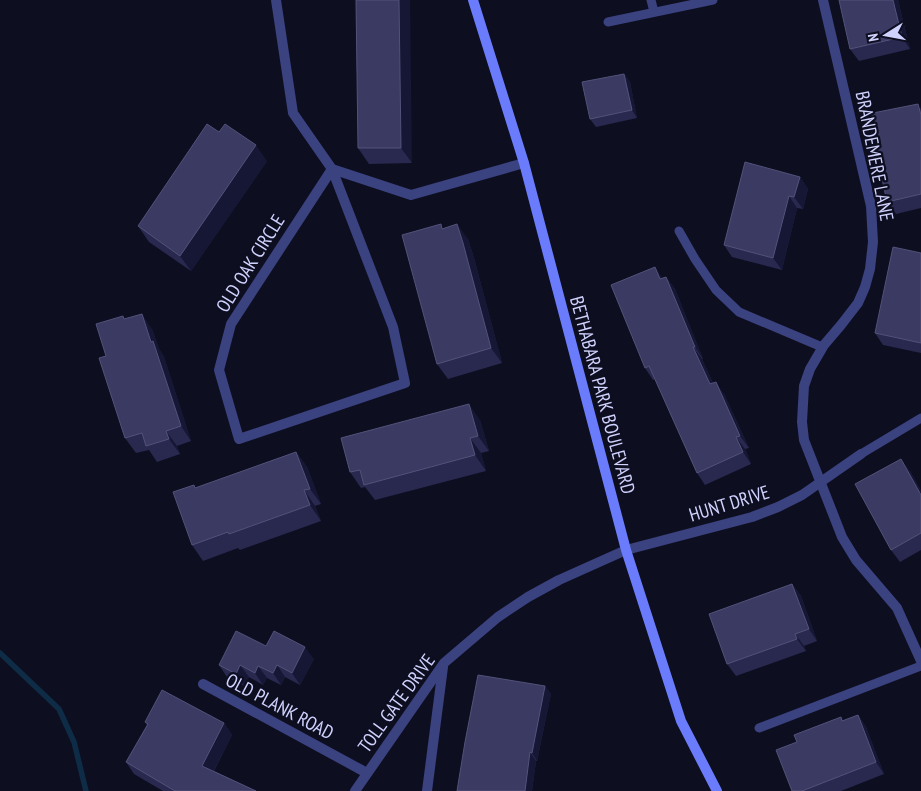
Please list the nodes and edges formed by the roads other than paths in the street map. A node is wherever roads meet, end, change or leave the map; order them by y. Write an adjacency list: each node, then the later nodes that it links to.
1 (276, 0): 9 (street)
2 (473, 0): 8 (street, BETHABARA PARK BOULEVARD)
3 (651, 0): 6 (lane)
4 (713, 0): 6 (lane)
5 (823, 0): 11 (street, BRANDEMERE LANE)
6 (654, 12): 7 (lane)
7 (608, 22)
8 (524, 163): 9 (street); 15 (street, BETHABARA PARK BOULEVARD)
9 (332, 168): 9 (street, OLD OAK CIRCLE)
10 (679, 231): 11 (lane)
11 (822, 347): 14 (street, BRANDEMERE LANE)
12 (921, 418): 13 (lane)
13 (860, 454): 14 (street, HUNT DRIVE)
14 (820, 482): 15 (street, HUNT DRIVE); 16 (street, BRANDEMERE LANE)
15 (626, 550): 17 (street, TOLL GATE DRIVE); 24 (street, BETHABARA PARK BOULEVARD)
16 (921, 661)
17 (444, 664): 21 (street, TOLL GATE DRIVE); 23 (street)
18 (921, 666): 20 (lane)
19 (203, 684): 21 (street, OLD PLANK ROAD)
20 (759, 728)
21 (367, 773): 22 (street, TOLL GATE DRIVE)
22 (355, 791)
23 (427, 791)
24 (717, 791)

